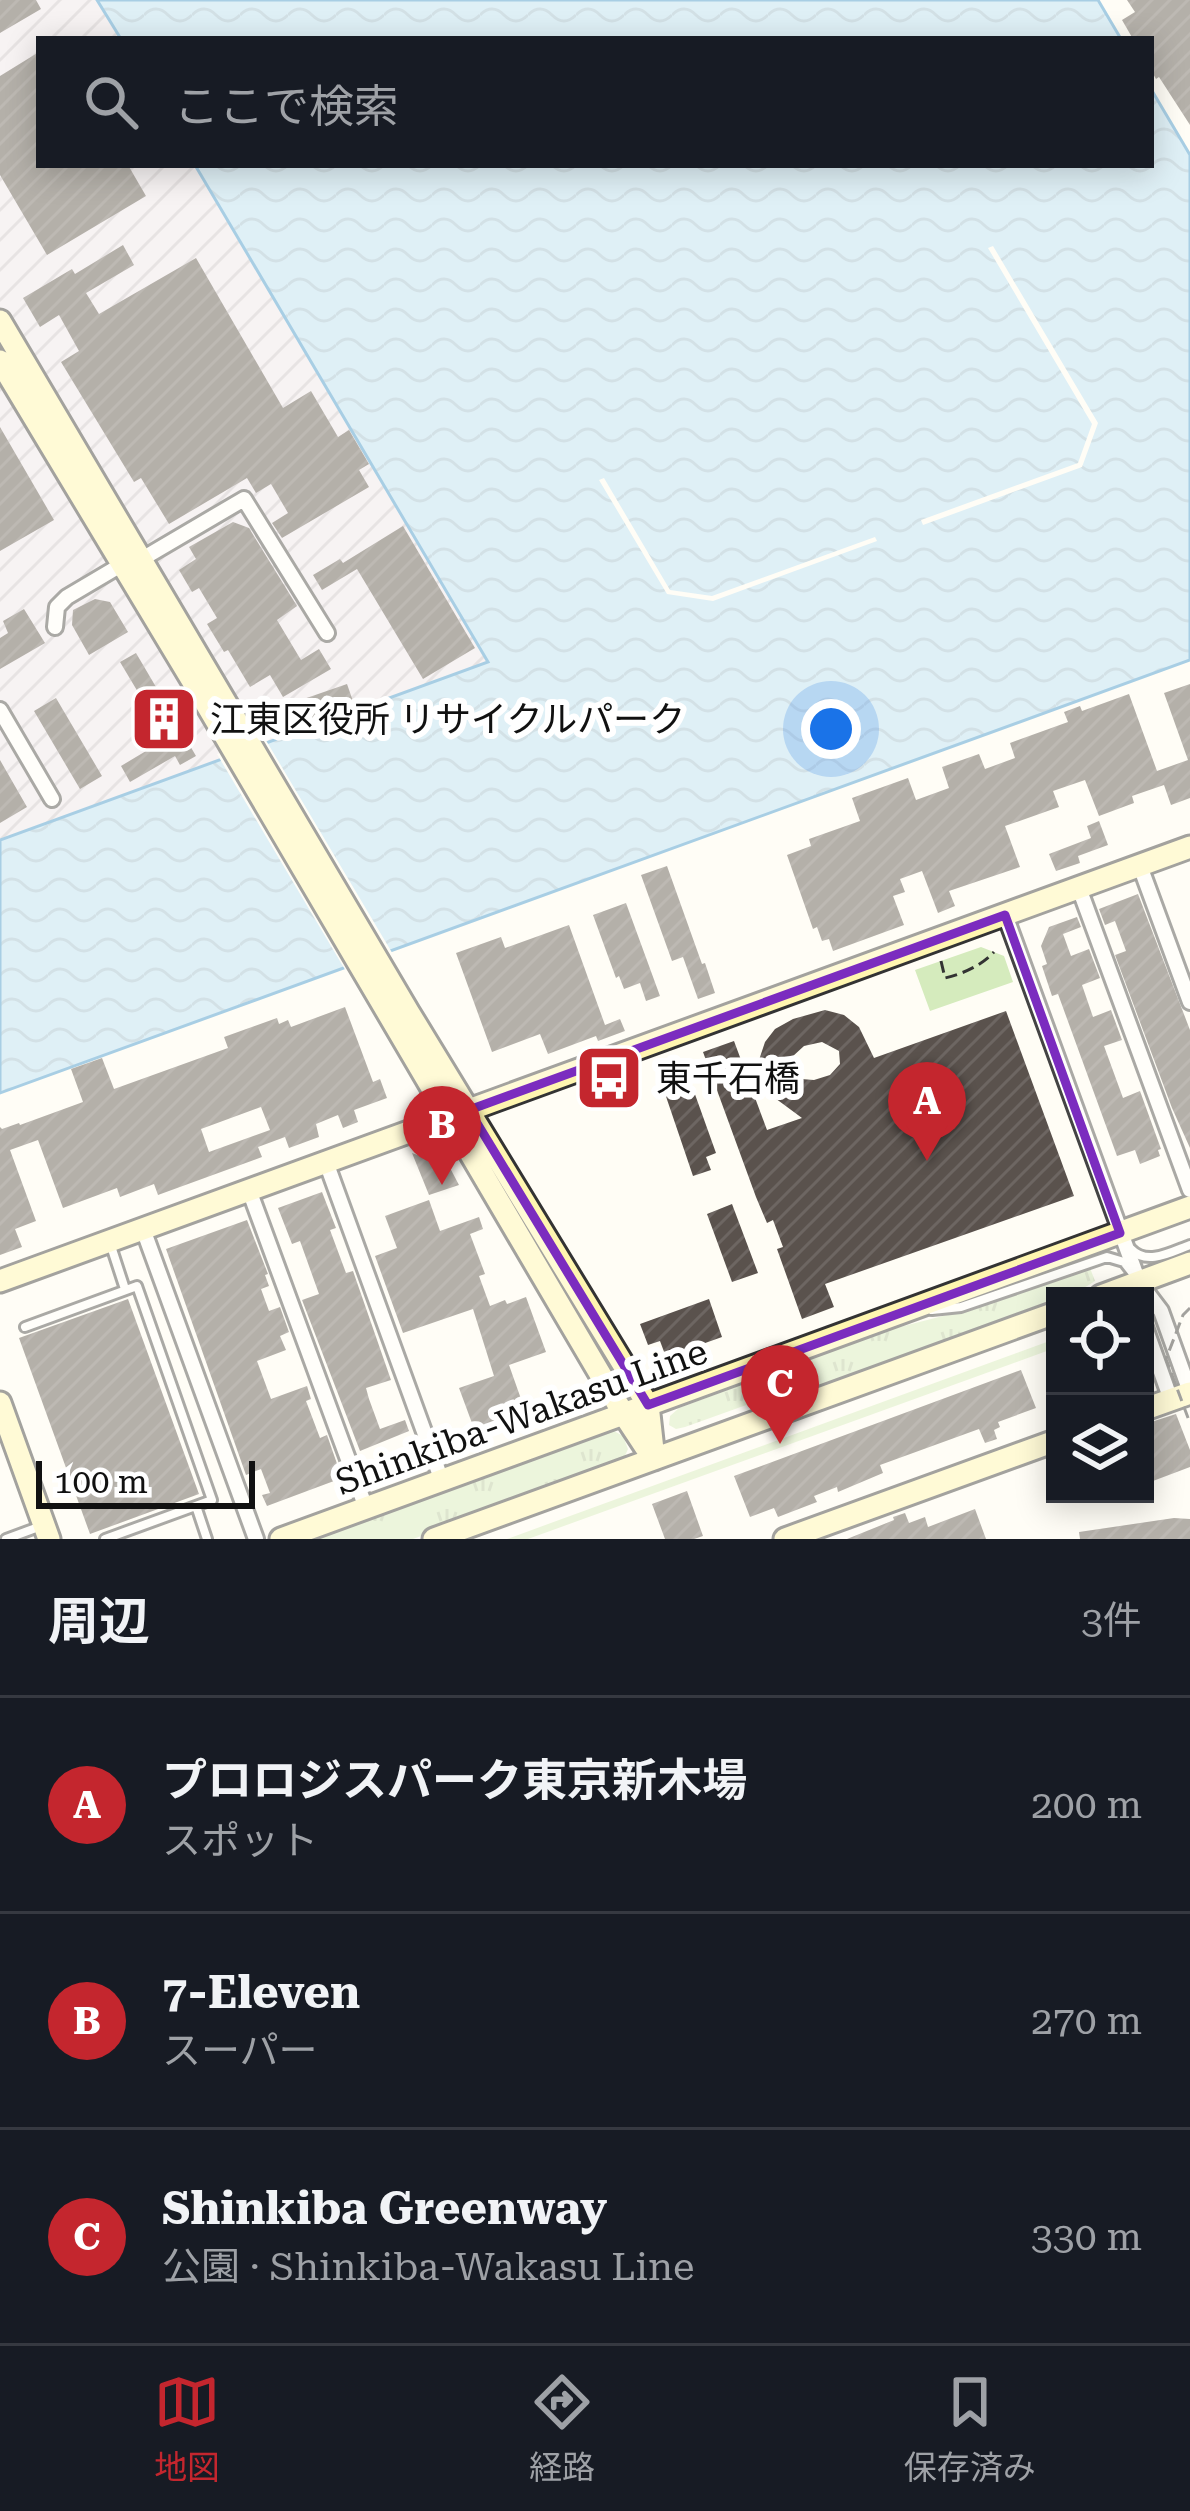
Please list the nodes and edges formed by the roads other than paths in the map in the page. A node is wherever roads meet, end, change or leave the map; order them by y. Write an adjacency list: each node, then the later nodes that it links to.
1 (0, 321): 3 (street)
2 (4, 377): 3 (street)
3 (132, 562): 4 (street); 5 (street); 13 (street)
4 (55, 627)
5 (327, 633)
6 (0, 710): 7 (street)
7 (52, 799)
8 (1190, 847): 9 (street)
9 (1140, 866): 10 (street); 12 (street)
10 (1079, 888): 11 (street); 16 (street)
11 (1005, 915): 13 (street); 19 (street)
12 (1190, 1003)
13 (459, 1113): 14 (street); 34 (street); 37 (street)
14 (326, 1162): 15 (street); 40 (street)
15 (249, 1190): 18 (street); 42 (street)
16 (1190, 1190)
17 (1190, 1208): 19 (street, Shinkiba-Wakasu Line)
18 (143, 1229): 20 (street); 47 (street)
19 (1120, 1233): 21 (lane); 24 (street); 29 (street, Shinkiba-Wakasu Line)
20 (109, 1241): 23 (street); 27 (lane)
21 (1190, 1245)
22 (1190, 1263): 26 (street)
23 (0, 1281)
24 (1138, 1287)
25 (1138, 1287): 29 (lane)
26 (1143, 1287)
27 (125, 1289): 31 (lane); 41 (lane)
28 (1154, 1304): 33 (street)
29 (895, 1315): 34 (street, Shinkiba-Wakasu Line)
30 (1046, 1316): 39 (street)
31 (25, 1327)
32 (1154, 1343): 33 (street)
33 (1184, 1395): 35 (street)
34 (648, 1405): 37 (street, Shinkiba-Wakasu Line); 39 (street)
35 (1154, 1406)
36 (2, 1412): 43 (street)
37 (623, 1413): 39 (street); 40 (street, Shinkiba-Wakasu Line)
38 (1046, 1445): 50 (street)
39 (654, 1459): 49 (street)
40 (442, 1481): 42 (street, Shinkiba-Wakasu Line)
41 (196, 1506): 45 (lane); 46 (lane)
42 (366, 1508): 48 (street, Shinkiba-Wakasu Line)
43 (46, 1532): 44 (lane)
44 (6, 1539)
45 (106, 1539)
46 (207, 1539)
47 (256, 1539)
48 (281, 1539)
49 (434, 1539)
50 (785, 1539)

